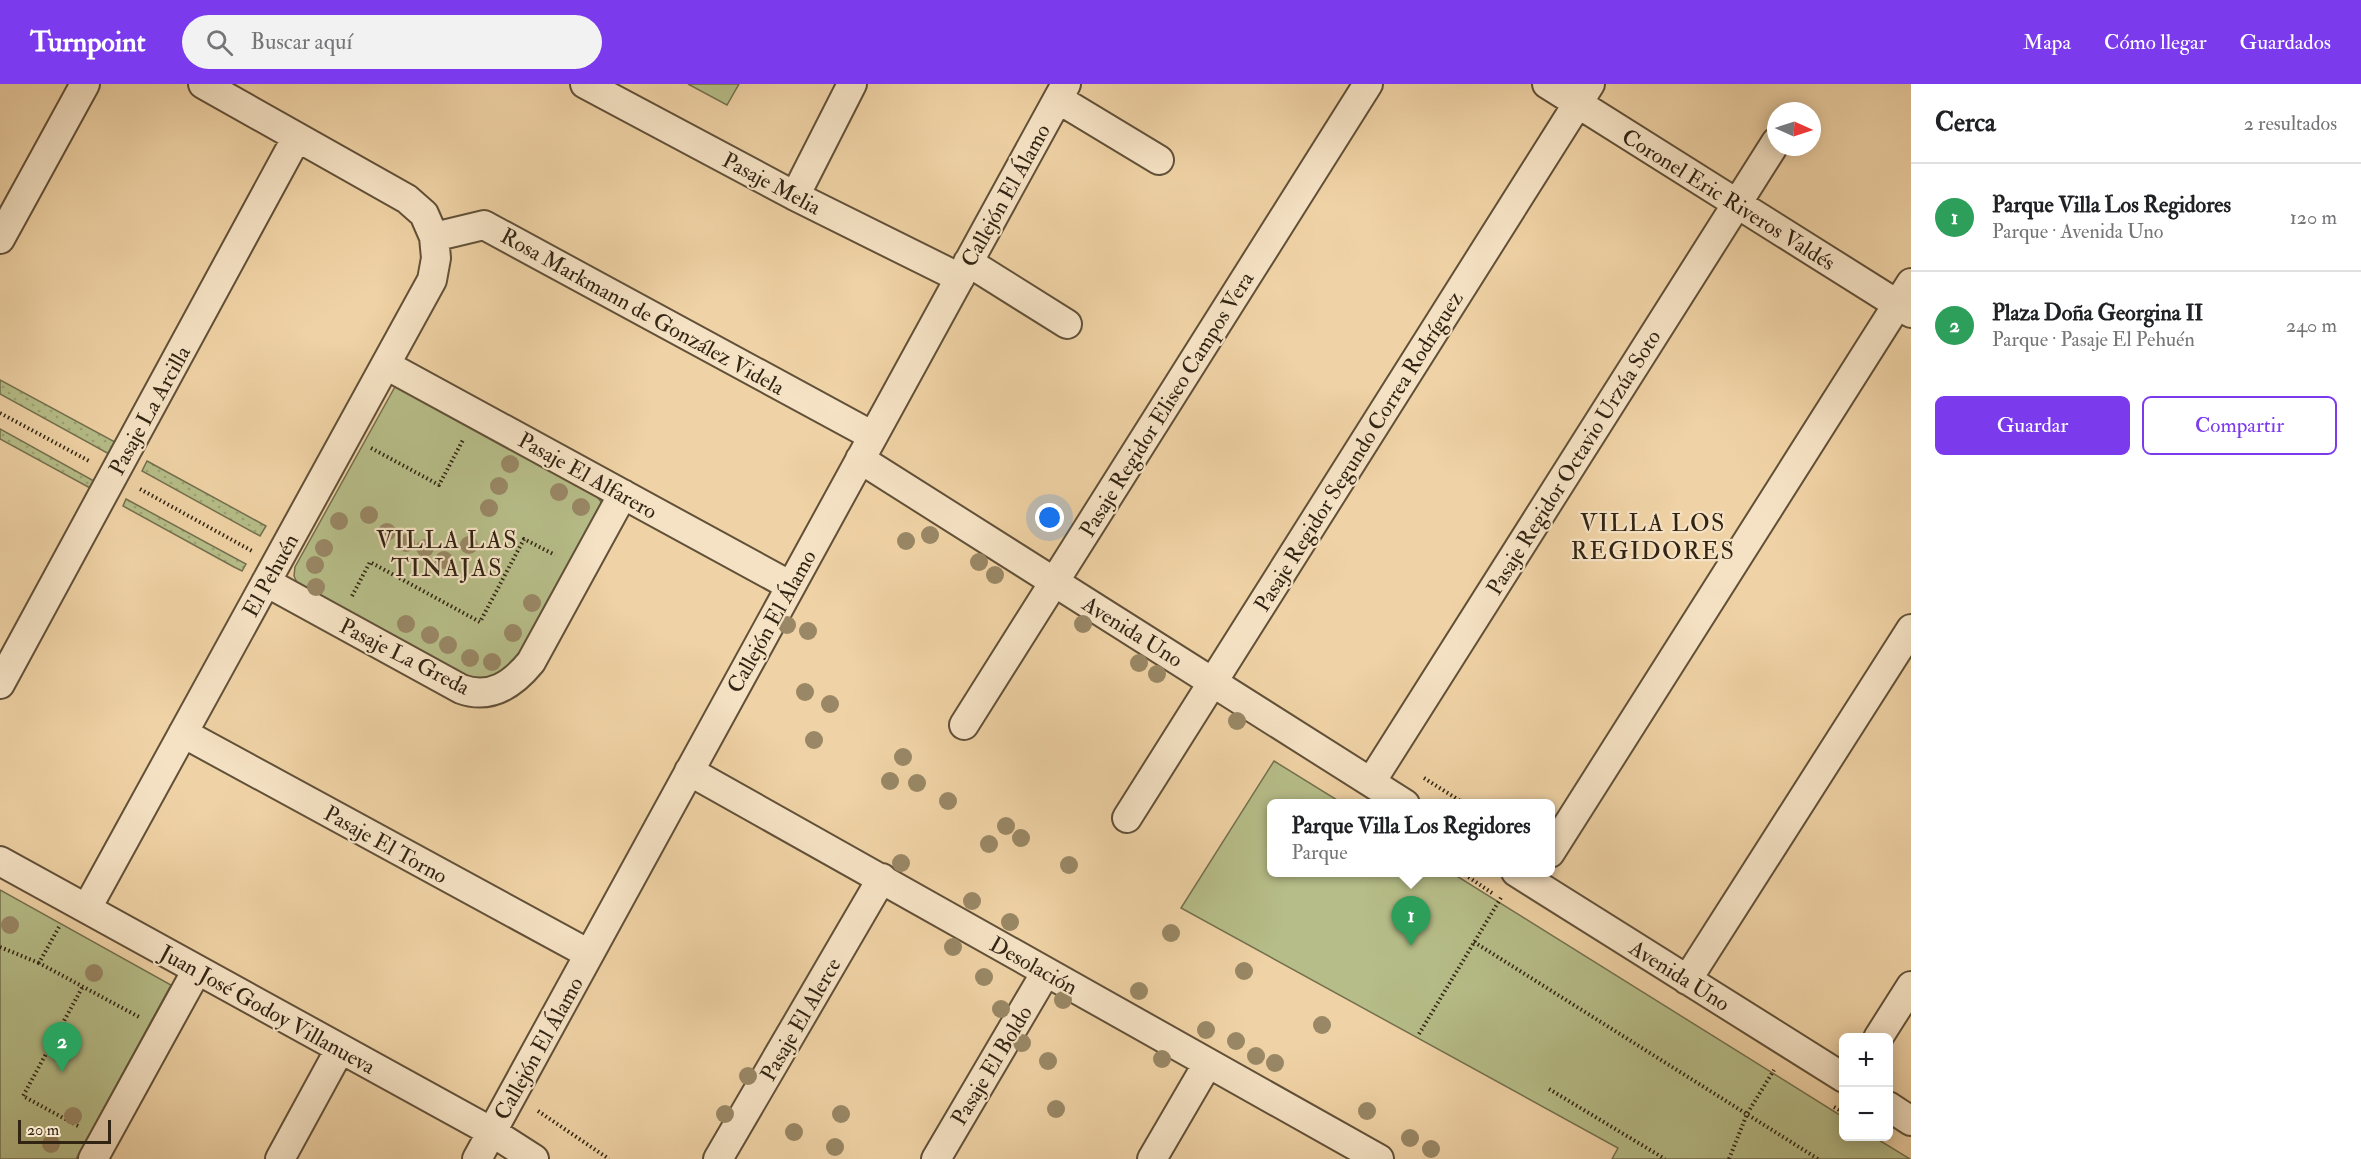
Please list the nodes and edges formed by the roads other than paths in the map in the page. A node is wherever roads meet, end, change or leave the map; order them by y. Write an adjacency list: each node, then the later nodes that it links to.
1 (85, 84): 15 (street)
2 (203, 84): 9 (street)
3 (585, 84): 12 (street, Pasaje Melia)
4 (852, 84): 12 (street)
5 (1368, 84): 22 (street, Pasaje Regidor Eliseo Campos Vera)
6 (1547, 84): 8 (street, Coronel Eric Riveros Valdés)
7 (1062, 91): 11 (street); 16 (street, Callejón El Álamo)
8 (1584, 94): 13 (street, Coronel Eric Riveros Valdés); 26 (street, Pasaje Regidor Segundo Correa Rodríguez)
9 (297, 137): 14 (street); 27 (street, Pasaje La Arcilla)
10 (1767, 156): 13 (street, Pasaje Regidor Octavio Urzúa Soto)
11 (1159, 160)
12 (795, 196): 16 (street, Pasaje Melia)
13 (1737, 204): 17 (street, Coronel Eric Riveros Valdés); 31 (street, Pasaje Regidor Octavio Urzúa Soto)
14 (434, 237): 19 (street, El Pehuén); 20 (street, Rosa Markmann de González Videla)
15 (0, 239)
16 (964, 270): 18 (street, Pasaje Melia); 20 (street, Callejón El Álamo)
17 (1906, 300): 34 (street)
18 (1067, 324)
19 (386, 364): 21 (street, Pasaje El Alfarero); 23 (street, El Pehuén)
20 (867, 448): 22 (street, Avenida Uno); 24 (street, Callejón El Álamo)
21 (623, 494): 23 (street, Pasaje La Greda); 24 (street, Pasaje El Alfarero)
22 (1054, 581): 26 (street, Avenida Uno); 28 (street, Pasaje Regidor Eliseo Campos Vera)
23 (266, 582): 29 (street, El Pehuén)
24 (791, 585): 30 (street, Callejón El Álamo)
25 (1911, 629): 42 (street)
26 (1212, 682): 31 (street, Avenida Uno); 33 (street, Pasaje Regidor Segundo Correa Rodríguez)
27 (0, 684)
28 (964, 724)
29 (183, 733): 38 (street, El Pehuén); 39 (street, Pasaje El Torno)
30 (689, 771): 37 (street, Desolación); 39 (street, Callejón El Álamo)
31 (1371, 782): 32 (street, Avenida Uno)
32 (1397, 799)
33 (1127, 818)
34 (1555, 847)
35 (0, 861): 38 (street, Juan José Godoy Villanueva)
36 (1529, 877): 42 (street, Avenida Uno)
37 (882, 878): 41 (street, Desolación); 55 (street, Pasaje El Alerce)
38 (80, 905): 40 (street, Juan José Godoy Villanueva)
39 (590, 954): 50 (street, Callejón El Álamo)
40 (197, 970): 45 (street, Juan José Godoy Villanueva); 51 (street)
41 (1046, 972): 46 (street, Desolación); 56 (street, Pasaje El Boldo)
42 (1688, 980): 47 (street, Avenida Uno)
43 (1911, 986): 44 (street)
44 (1881, 1033)
45 (340, 1049): 50 (street, Juan José Godoy Villanueva); 52 (street)
46 (1208, 1063): 57 (street); 58 (street, Desolación)
47 (1839, 1075)
48 (1893, 1109): 49 (street)
49 (1911, 1121)
50 (492, 1132): 53 (street, Callejón El Álamo); 54 (street, Juan José Godoy Villanueva)
51 (98, 1150)
52 (280, 1159)
53 (477, 1159)
54 (534, 1159)
55 (718, 1159)
56 (936, 1159)
57 (1152, 1159)
58 (1377, 1159)

